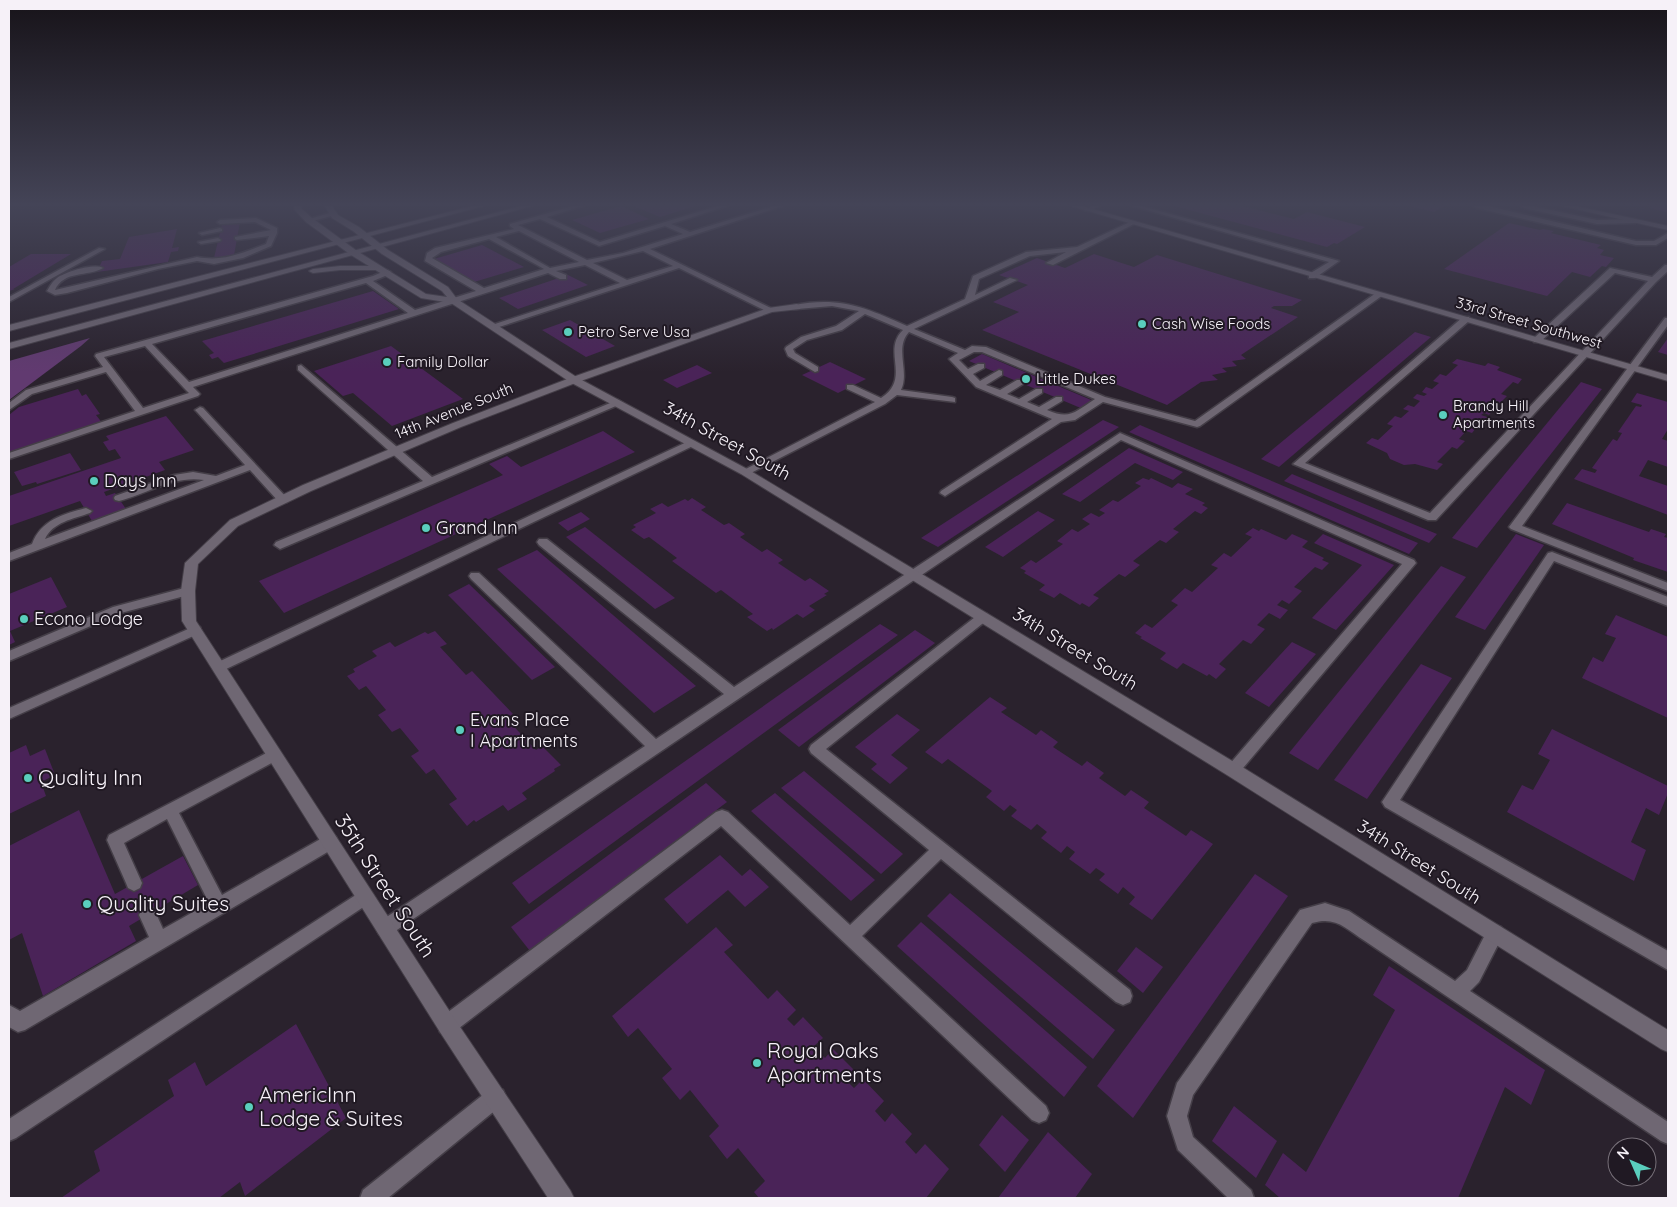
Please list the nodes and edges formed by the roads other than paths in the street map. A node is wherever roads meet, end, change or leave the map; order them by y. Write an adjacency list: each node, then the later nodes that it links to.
1 (82, 259): 44 (lane)
2 (172, 259): 22 (lane)
3 (212, 259): 4 (lane)
4 (226, 259)
5 (272, 259): 59 (street)
6 (331, 259): 34 (street)
7 (365, 259): 23 (street, 34th Street South)
8 (399, 259): 46 (street, 34th Street South)
9 (429, 259): 38 (lane)
10 (533, 259): 24 (lane)
11 (581, 259): 18 (lane)
12 (601, 259): 18 (lane)
13 (665, 259): 20 (lane)
14 (1017, 259): 45 (lane)
15 (1057, 259): 19 (lane)
16 (1255, 259): 26 (street, 33rd Street Southwest)
17 (1329, 259): 26 (lane)
18 (586, 262): 24 (lane); 33 (lane)
19 (1050, 263)
20 (679, 266): 33 (lane); 52 (lane)
21 (1668, 267): 31 (lane)
22 (99, 268)
23 (383, 270): 28 (lane); 34 (street); 46 (street, 34th Street South)
24 (549, 270): 25 (lane); 27 (lane)
25 (535, 274): 29 (lane); 32 (lane)
26 (1312, 276): 41 (street, 33rd Street Southwest)
27 (563, 277)
28 (367, 280): 54 (lane); 62 (lane)
29 (519, 280): 35 (lane); 36 (lane)
30 (1013, 280): 45 (lane)
31 (1653, 280): 61 (lane); 65 (lane)
32 (549, 281)
33 (626, 283): 40 (lane)
34 (241, 284): 63 (street)
35 (502, 286): 38 (lane); 39 (lane)
36 (532, 287)
37 (583, 287): 40 (lane)
38 (487, 291): 42 (lane); 46 (lane)
39 (514, 292)
40 (595, 293): 48 (lane)
41 (1379, 295): 56 (street, 33rd Street Southwest); 83 (lane)
42 (502, 297)
43 (551, 298): 48 (lane)
44 (9, 300)
45 (969, 300): 60 (lane)
46 (454, 301): 54 (lane); 58 (street, 34th Street South)
47 (533, 304): 51 (lane)
48 (562, 304): 51 (lane)
49 (797, 307): 52 (street, 14th Avenue South); 53 (lane)
50 (520, 308): 55 (lane)
51 (543, 310): 55 (lane)
52 (771, 310): 74 (street, 14th Avenue South)
53 (865, 310): 60 (lane); 70 (lane)
54 (414, 313): 77 (lane)
55 (530, 314): 58 (lane)
56 (1466, 319): 61 (street, 33rd Street Southwest); 65 (lane)
57 (1668, 320): 67 (lane)
58 (493, 326): 74 (street, 34th Street South)
59 (9, 328)
60 (909, 328): 64 (lane); 80 (lane)
61 (1537, 340): 65 (street, 33rd Street Southwest)
62 (146, 342): 69 (lane); 77 (lane)
63 (9, 346)
64 (965, 352): 72 (lane); 83 (lane)
65 (1584, 353): 67 (street, 33rd Street Southwest)
66 (982, 366): 72 (lane)
67 (1632, 367): 73 (street, 33rd Street Southwest); 110 (lane)
68 (300, 368): 94 (lane)
69 (107, 369): 88 (lane); 91 (lane)
70 (815, 369)
71 (999, 373): 76 (lane)
72 (968, 374): 76 (lane)
73 (1668, 378)
74 (574, 380): 87 (street, 34th Street South); 94 (street, 14th Avenue South)
75 (1020, 382): 81 (lane)
76 (979, 385): 81 (lane)
77 (187, 386): 91 (lane)
78 (850, 386): 85 (lane)
79 (1039, 390): 86 (lane)
80 (895, 392): 84 (lane); 85 (lane)
81 (1000, 394): 86 (lane)
82 (1059, 399): 90 (lane)
83 (1102, 399): 92 (lane)
84 (952, 400)
85 (882, 402): 97 (lane)
86 (1020, 402): 90 (lane)
87 (618, 403): 93 (street, 34th Street South); 99 (lane)
88 (9, 408)
89 (200, 410): 96 (lane)
90 (1039, 410): 92 (lane)
91 (141, 412): 95 (lane)
92 (1059, 419): 100 (lane)
93 (691, 443): 97 (street, 34th Street South); 116 (lane)
94 (395, 451): 99 (lane); 102 (street, 14th Avenue South)
95 (9, 456)
96 (252, 466): 98 (lane); 102 (lane)
97 (745, 472): 108 (street, 34th Street South)
98 (215, 480): 101 (lane); 106 (lane)
99 (430, 481): 105 (lane)
100 (945, 493)
101 (119, 498)
102 (283, 500): 111 (street, 14th Avenue South)
103 (86, 511): 106 (lane)
104 (544, 542): 117 (lane)
105 (280, 545)
106 (37, 546): 107 (lane)
107 (9, 557)
108 (914, 575): 113 (street, 34th Street South); 117 (lane); 121 (lane)
109 (475, 576): 119 (lane)
110 (1668, 587)
111 (188, 592): 114 (street, 35th Street South); 115 (lane)
112 (1668, 602): 133 (lane)
113 (984, 617): 121 (street, 34th Street South); 124 (lane)
114 (195, 630): 116 (street, 35th Street South); 118 (lane)
115 (9, 656)
116 (219, 667): 120 (street, 35th Street South)
117 (732, 694): 119 (lane)
118 (9, 714)
119 (654, 746): 129 (lane)
120 (274, 755): 122 (lane); 123 (street, 35th Street South)
121 (1233, 770): 130 (street, 34th Street South)
122 (170, 810): 125 (lane); 127 (lane)
123 (330, 842): 126 (street, 35th Street South); 127 (lane)
124 (941, 850): 131 (lane); 135 (lane)
125 (134, 883)
126 (365, 897): 129 (street, 35th Street South); 141 (lane)
127 (219, 906): 132 (lane)
128 (148, 915): 132 (lane)
129 (385, 928): 137 (street, 35th Street South)
130 (1495, 933): 134 (lane); 138 (street, 34th Street South)
131 (850, 936): 137 (lane); 140 (lane)
132 (159, 941): 136 (lane)
133 (1668, 961)
134 (1457, 991): 142 (lane); 145 (lane)
135 (1123, 996)
136 (9, 1014)
137 (447, 1025): 139 (street, 35th Street South)
138 (1668, 1042)
139 (496, 1097): 143 (lane); 144 (street, 35th Street South)
140 (1040, 1113)
141 (9, 1131)
142 (1668, 1134)
143 (371, 1198)
144 (562, 1198)
145 (1243, 1198)

